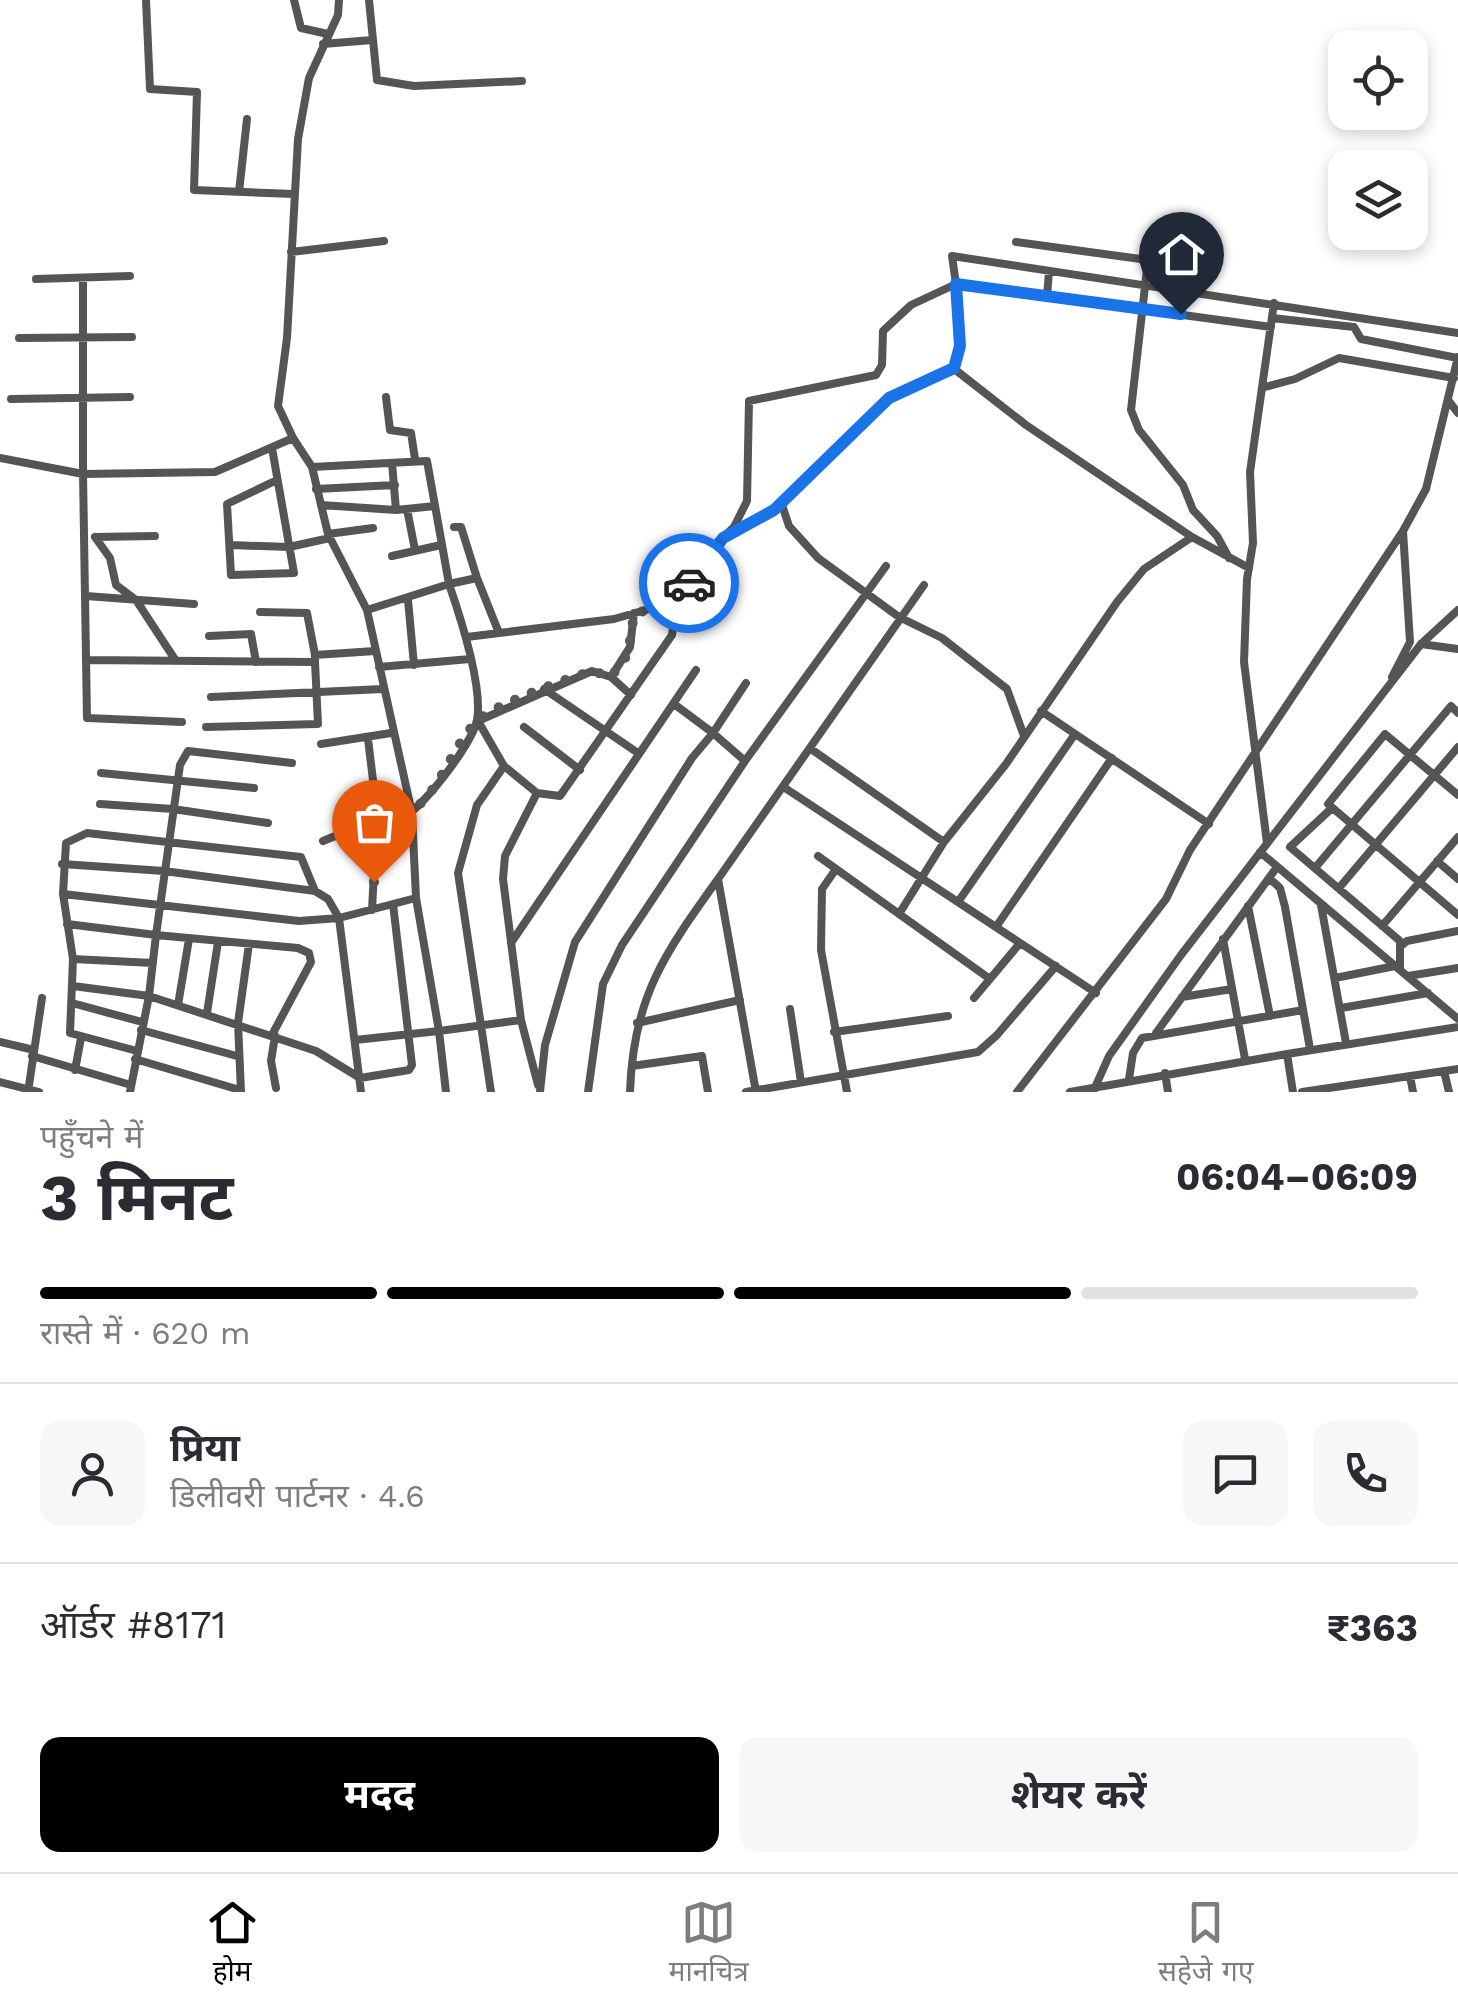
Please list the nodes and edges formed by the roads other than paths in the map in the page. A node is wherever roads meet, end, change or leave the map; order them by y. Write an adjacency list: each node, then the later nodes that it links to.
1 (146, 0): 10 (street)
2 (294, 0): 5 (street)
3 (338, 0): 5 (street)
4 (369, 0): 6 (street)
5 (328, 34): 7 (street)
6 (372, 40): 7 (street); 8 (street)
7 (323, 44): 11 (street)
8 (522, 81)
9 (248, 118): 10 (street)
10 (240, 192): 11 (street)
11 (294, 194): 14 (street)
12 (384, 241): 14 (street)
13 (1016, 242): 20 (street)
14 (291, 252): 39 (street)
15 (1050, 271): 19 (street); 20 (street); 21 (street)
16 (130, 276): 18 (street)
17 (36, 278): 18 (street)
18 (82, 278): 28 (street)
19 (956, 284): 21 (street); 30 (street); 61 (street)
20 (1146, 284): 22 (street); 23 (street)
21 (1046, 297): 23 (street)
22 (1274, 303): 24 (street); 25 (street)
23 (1144, 308): 24 (street); 67 (street)
24 (1272, 322): 29 (street); 32 (street)
25 (1458, 333)
26 (132, 337): 28 (street)
27 (19, 338): 28 (street)
28 (82, 338): 36 (street)
29 (1458, 357): 31 (street)
30 (954, 368): 49 (street); 60 (street)
31 (1454, 378): 32 (street); 37 (street)
32 (1264, 387): 69 (street)
33 (130, 397): 36 (street)
34 (386, 398): 42 (street)
35 (11, 399): 36 (street)
36 (83, 400): 45 (street)
37 (1448, 400): 38 (street); 56 (street)
38 (1458, 413)
39 (293, 438): 40 (street); 44 (street)
40 (272, 448): 45 (street); 46 (street)
41 (0, 458): 45 (street)
42 (414, 459): 43 (street); 51 (street)
43 (392, 463): 44 (street); 47 (street)
44 (312, 467): 48 (street)
45 (83, 474): 59 (street)
46 (277, 480): 63 (street); 64 (street)
47 (395, 486): 48 (street); 53 (street)
48 (316, 489): 50 (street)
49 (781, 502): 61 (street); 73 (street)
50 (321, 504): 53 (street); 58 (street)
51 (435, 506): 52 (street); 62 (street)
52 (407, 509): 53 (street); 65 (street)
53 (396, 510)
54 (454, 527): 70 (street)
55 (373, 528): 58 (street)
56 (1403, 531): 100 (street); 123 (street)
57 (156, 536): 59 (street)
58 (329, 536): 64 (street); 79 (street)
59 (90, 537): 74 (street); 75 (street)
60 (1192, 537): 67 (street); 107 (street)
61 (723, 538): 77 (street)
62 (441, 545): 65 (street); 71 (street)
63 (230, 546): 64 (street); 64 (street)
64 (289, 547)
65 (415, 550): 66 (street)
66 (392, 556)
67 (1229, 558): 69 (street)
68 (886, 566): 73 (street)
69 (1249, 568): 123 (street)
70 (477, 578): 71 (street); 84 (street)
71 (450, 584): 76 (street); 86 (street)
72 (924, 585): 83 (street)
73 (868, 591): 83 (street); 126 (street)
74 (86, 596): 75 (street); 92 (street)
75 (136, 600): 78 (street); 93 (street)
76 (408, 600): 79 (street); 95 (street)
77 (677, 601): 82 (street); 104 (street)
78 (194, 604)
79 (367, 610): 89 (street)
80 (1458, 610): 87 (street)
81 (260, 612): 90 (street)
82 (634, 614): 84 (street); 98 (street)
83 (899, 617): 117 (street); 121 (street)
84 (499, 633): 86 (street)
85 (209, 636): 94 (street)
86 (467, 637): 91 (street)
87 (1421, 644): 88 (street); 100 (street)
88 (1458, 649)
89 (374, 651): 90 (street); 96 (street)
90 (315, 659): 94 (street); 103 (street)
91 (470, 659): 95 (street); 109 (street)
92 (87, 660): 93 (street); 110 (street)
93 (176, 661): 94 (street)
94 (256, 662)
95 (414, 666): 96 (street)
96 (379, 667): 101 (street)
97 (696, 670): 106 (street)
98 (611, 677): 102 (street); 104 (street)
99 (746, 683): 115 (street)
100 (1390, 686): 149 (street)
101 (383, 688): 103 (street); 114 (street)
102 (544, 689): 109 (street); 113 (street)
103 (318, 693): 105 (street); 111 (street)
104 (631, 695): 113 (street)
105 (211, 697)
106 (674, 704): 115 (street); 122 (street)
107 (1040, 711): 116 (street); 117 (street)
108 (1458, 712): 124 (street)
109 (478, 720): 128 (street); 140 (street)
110 (182, 722)
111 (206, 727)
112 (524, 728): 129 (street)
113 (604, 732): 122 (street); 129 (street)
114 (391, 733): 118 (street); 140 (street)
115 (713, 733): 126 (street); 261 (street)
116 (1076, 734): 125 (street); 169 (street)
117 (1024, 736): 148 (street)
118 (368, 739): 119 (street); 143 (street)
119 (321, 744)
120 (1458, 747): 131 (street)
121 (811, 749): 134 (street); 148 (street)
122 (638, 753): 185 (street)
123 (1256, 754): 144 (street); 149 (street)
124 (1410, 754): 131 (street); 139 (street); 142 (street)
125 (1112, 758): 144 (street); 178 (street)
126 (744, 761): 262 (street)
127 (292, 763): 132 (street)
128 (504, 766): 135 (street); 221 (street)
129 (580, 770): 135 (street)
130 (101, 773): 132 (street)
131 (1435, 774): 136 (street); 150 (street)
132 (178, 780): 133 (street); 138 (street)
133 (254, 788)
134 (785, 788): 159 (street); 162 (street)
135 (536, 793): 185 (street)
136 (1458, 795)
137 (100, 804): 138 (street)
138 (173, 808): 141 (street); 146 (street)
139 (1332, 808): 142 (street); 156 (street)
140 (412, 813): 143 (street); 167 (street)
141 (268, 823)
142 (1352, 823): 150 (street); 156 (street)
143 (376, 824): 147 (street); 173 (street)
144 (1208, 824): 198 (street)
145 (1458, 837): 153 (street)
146 (168, 840): 154 (street); 158 (street); 165 (street)
147 (323, 841)
148 (944, 842): 159 (street)
149 (1267, 843): 151 (street)
150 (1375, 844): 163 (street); 164 (street)
151 (1260, 852): 155 (street); 251 (street)
152 (818, 856): 157 (street)
153 (1437, 862): 161 (street); 163 (street)
154 (62, 864): 158 (street); 166 (street)
155 (1277, 867): 160 (street); 171 (street)
156 (1315, 868): 164 (street)
157 (836, 869): 174 (street); 224 (street)
158 (164, 870): 165 (street); 168 (street)
159 (923, 878): 169 (street); 174 (street)
160 (1269, 878): 172 (street); 211 (street)
161 (1458, 878)
162 (718, 879): 204 (street); 219 (street)
163 (1419, 883): 175 (street); 179 (street)
164 (1338, 888): 179 (street)
165 (315, 891): 176 (street)
166 (63, 894): 168 (street); 177 (street)
167 (416, 898): 170 (street); 223 (street)
168 (159, 902): 176 (street); 181 (street)
169 (958, 902): 178 (street)
170 (392, 904): 173 (street); 225 (street)
171 (1321, 904): 193 (street); 194 (street)
172 (1248, 906): 183 (street); 214 (street)
173 (372, 910): 176 (street)
174 (899, 914): 195 (street)
175 (1458, 915)
176 (340, 918): 229 (street)
177 (67, 924): 181 (street); 189 (street)
178 (996, 926): 186 (street)
179 (1382, 926): 188 (street)
180 (1458, 931): 188 (street)
181 (156, 935): 182 (street); 190 (street)
182 (188, 939): 184 (street); 206 (street)
183 (1224, 939): 197 (street); 201 (street)
184 (218, 942): 187 (street); 212 (street)
185 (512, 943): 216 (street)
186 (1020, 943): 191 (street); 195 (street)
187 (250, 944): 218 (street); 227 (street)
188 (1401, 946): 193 (street)
189 (73, 959): 190 (street); 196 (street)
190 (152, 963): 200 (street)
191 (1056, 966): 198 (street); 243 (street)
192 (1458, 968): 193 (street)
193 (1401, 971): 194 (street); 199 (street)
194 (1335, 978): 208 (street)
195 (990, 979): 203 (street)
196 (74, 986): 200 (street); 205 (street)
197 (1232, 989): 201 (street); 217 (street)
198 (1096, 993): 266 (street)
199 (1428, 993): 208 (street); 209 (street)
200 (149, 996): 206 (street); 220 (street)
201 (1182, 997): 226 (street)
202 (42, 998): 233 (street)
203 (974, 998)
204 (740, 1000): 219 (street); 256 (street)
205 (72, 1003): 220 (street); 228 (street)
206 (178, 1005): 212 (street)
207 (1458, 1006): 209 (street)
208 (1340, 1008): 231 (street)
209 (1446, 1008): 215 (street)
210 (790, 1009): 249 (street)
211 (1303, 1010): 214 (street); 232 (street)
212 (207, 1013): 218 (street)
213 (948, 1016): 224 (street)
214 (1270, 1016): 217 (street)
215 (1458, 1018)
216 (521, 1020): 221 (street); 261 (street)
217 (1237, 1021): 226 (street); 237 (street)
218 (238, 1023): 227 (street); 236 (street)
219 (637, 1023): 238 (street)
220 (142, 1026): 235 (street); 236 (street)
221 (478, 1026): 223 (street); 260 (street)
222 (1458, 1026): 231 (street)
223 (439, 1031): 225 (street); 259 (street)
224 (834, 1032): 243 (street)
225 (409, 1034): 229 (street); 245 (street)
226 (1155, 1034): 246 (street)
227 (274, 1036): 245 (street); 250 (street)
228 (82, 1038): 235 (street); 240 (street)
229 (355, 1040): 245 (street)
230 (0, 1042): 233 (street)
231 (1346, 1043): 232 (street)
232 (1310, 1049): 234 (street)
233 (33, 1053): 240 (street); 253 (street)
234 (1287, 1054): 237 (street); 269 (street)
235 (136, 1055): 254 (street); 255 (street)
236 (237, 1056): 255 (street)
237 (1245, 1059): 242 (street)
238 (632, 1066): 263 (street); 264 (street)
239 (1458, 1069): 241 (street)
240 (75, 1070): 254 (street)
241 (1444, 1071): 244 (street); 273 (street)
242 (1166, 1073): 246 (street); 268 (street)
243 (843, 1074): 249 (street); 265 (street)
244 (1410, 1076): 247 (street); 272 (street)
245 (360, 1078): 258 (street)
246 (1130, 1079): 251 (street)
247 (1378, 1081): 252 (street); 271 (street)
248 (0, 1082): 253 (street)
249 (801, 1082): 256 (street)
250 (276, 1088)
251 (1096, 1088): 267 (street)
252 (1345, 1089): 270 (street)
253 (28, 1090): 257 (street)
254 (131, 1090)
255 (240, 1091)
256 (753, 1091)
257 (39, 1092)
258 (361, 1092)
259 (446, 1092)
260 (491, 1092)
261 (540, 1092)
262 (588, 1092)
263 (630, 1092)
264 (708, 1092)
265 (847, 1092)
266 (1017, 1092)
267 (1070, 1092)
268 (1168, 1092)
269 (1293, 1092)
270 (1302, 1092)
271 (1380, 1092)
272 (1413, 1092)
273 (1449, 1092)

